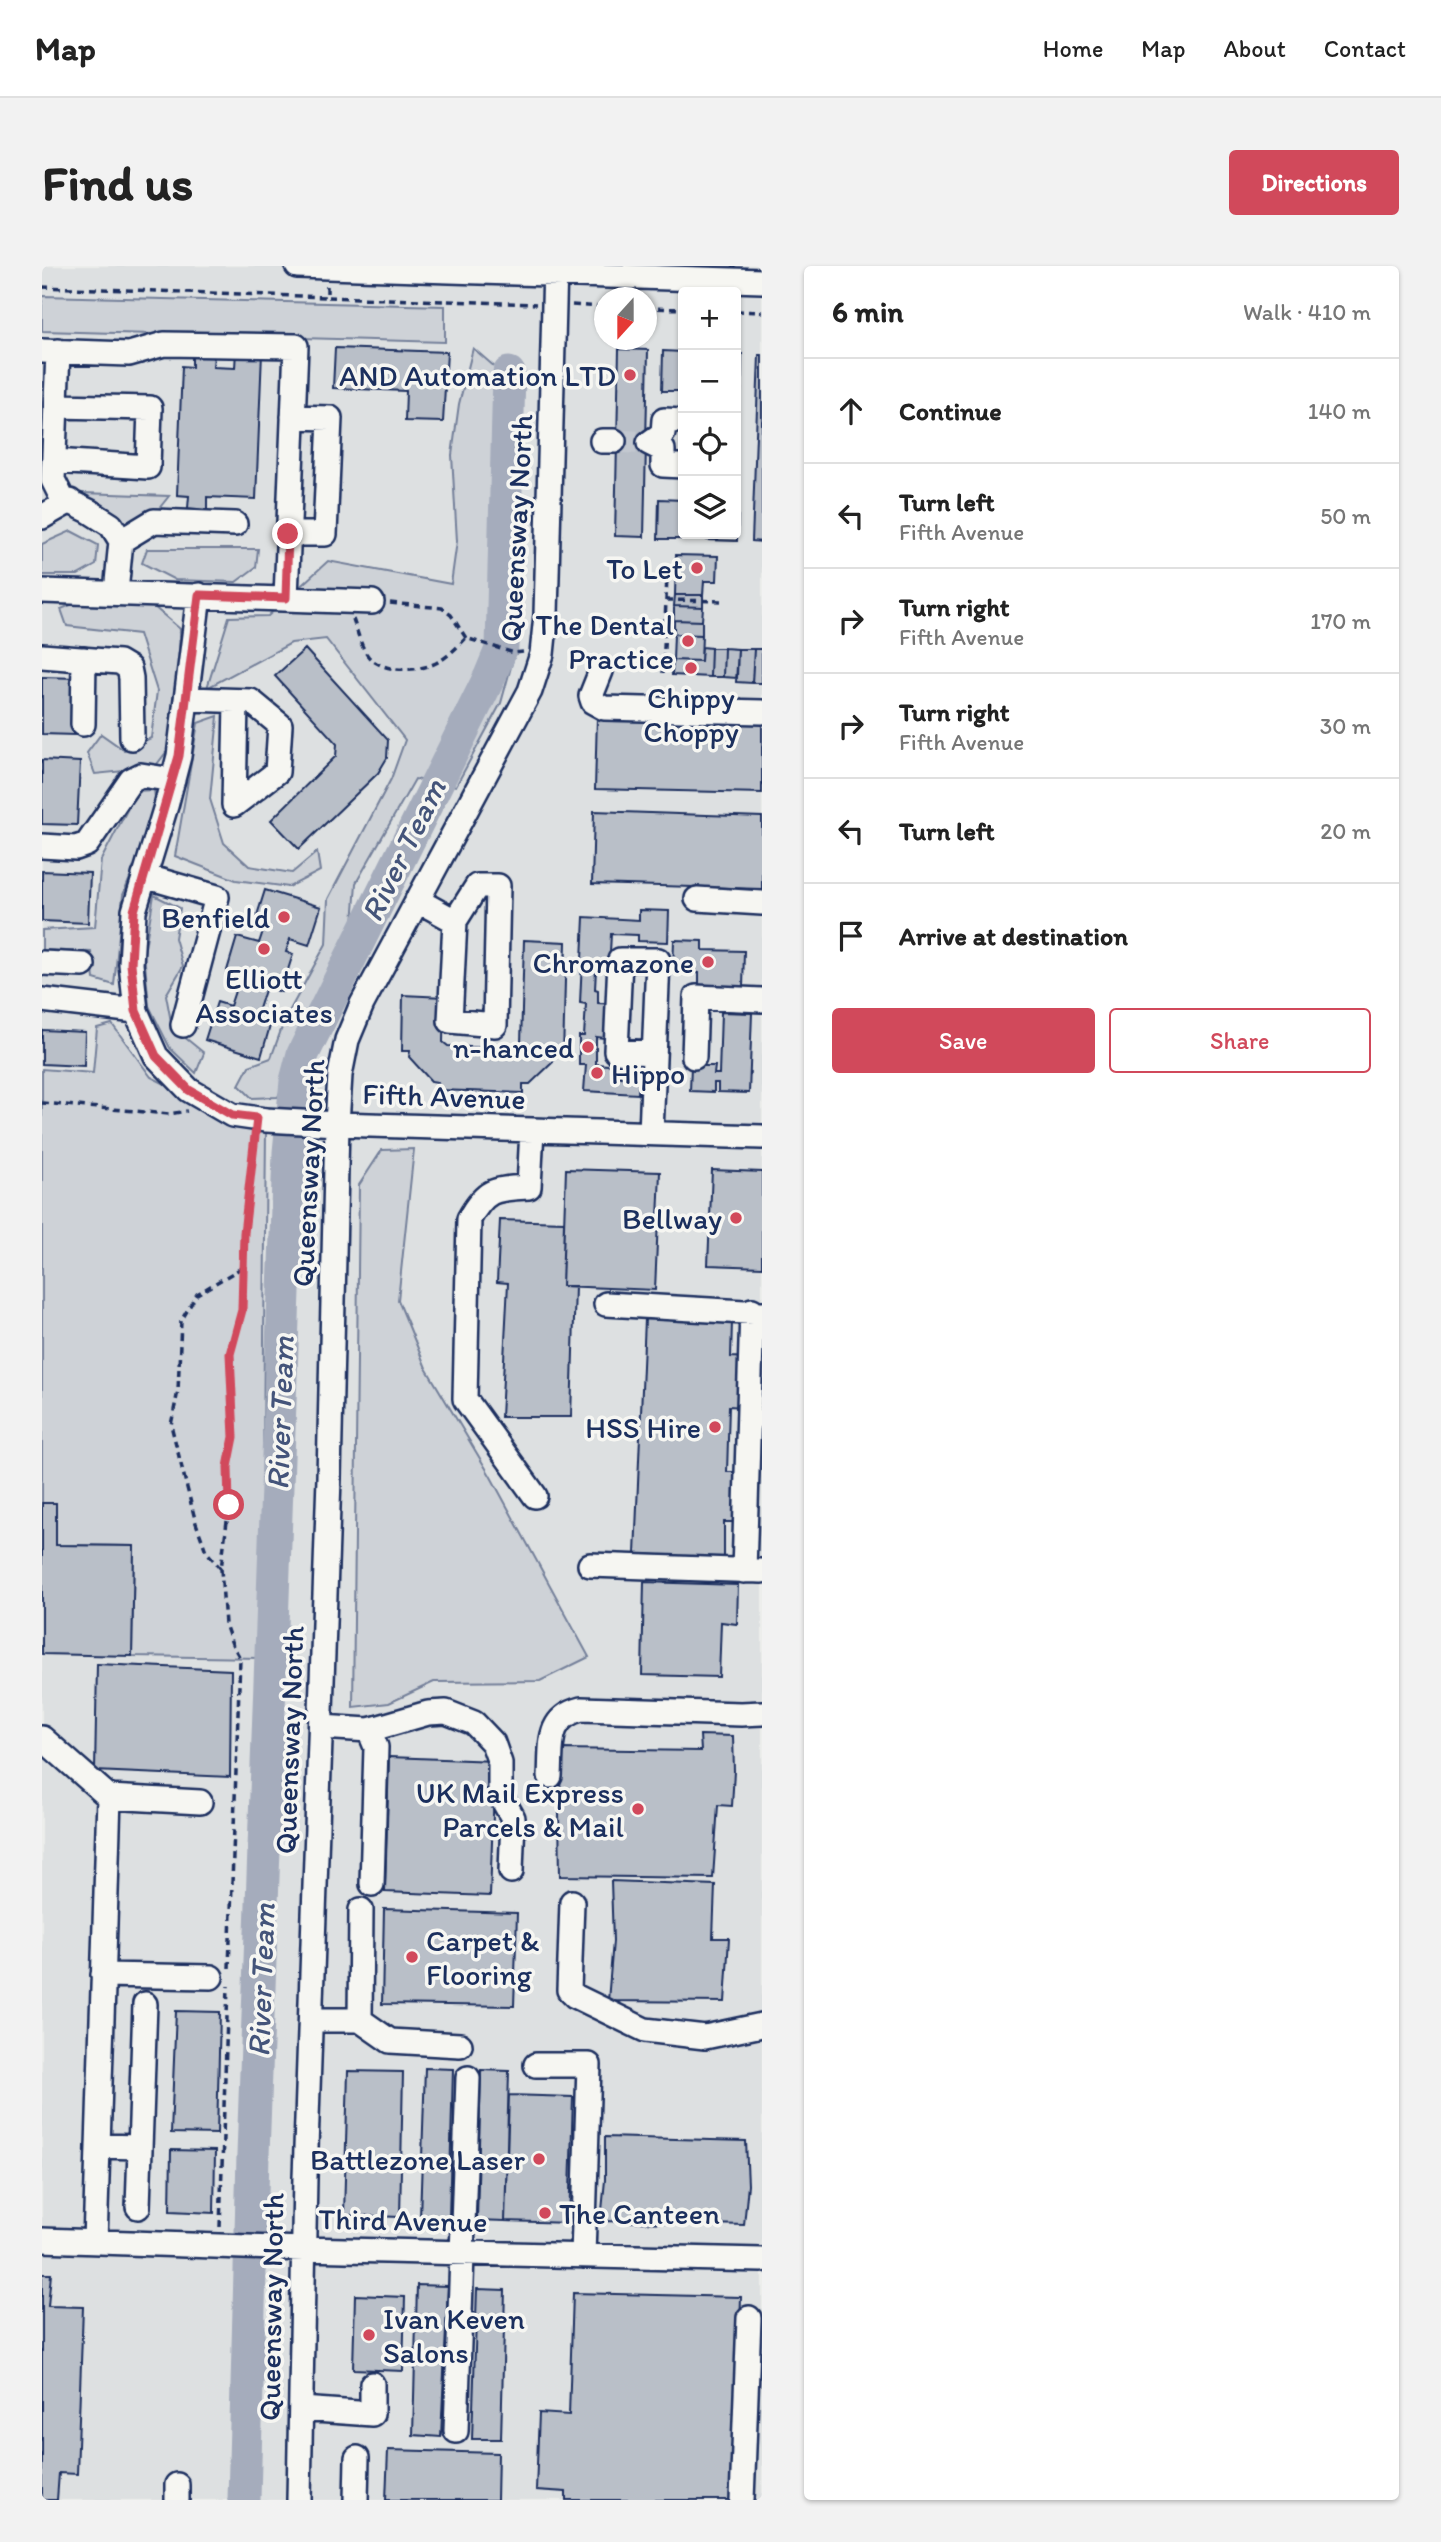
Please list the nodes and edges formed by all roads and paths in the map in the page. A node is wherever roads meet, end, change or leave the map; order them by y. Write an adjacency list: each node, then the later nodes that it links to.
1 (297, 266): 2 (street)
2 (328, 267): 3 (street); 7 (path)
3 (365, 267): 4 (street)
4 (555, 270): 5 (street); 8 (street, Queensway North)
5 (762, 281)
6 (42, 287): 7 (path)
7 (327, 297): 8 (path)
8 (556, 304): 9 (path); 48 (street, Queensway North)
9 (594, 306)
10 (657, 308): 11 (path)
11 (678, 309)
12 (741, 311): 13 (path)
13 (762, 312)
14 (50, 351): 15 (street); 16 (street)
15 (56, 406): 18 (street); 18 (street)
16 (293, 417): 23 (street); 23 (street)
17 (678, 421): 19 (street)
18 (54, 461): 20 (street)
19 (678, 466)
20 (70, 501): 21 (street); 24 (street)
21 (42, 517)
22 (235, 523): 24 (street)
23 (288, 534): 29 (street)
24 (121, 541): 27 (street)
25 (667, 575): 30 (path)
26 (42, 590): 27 (street)
27 (116, 593): 28 (street)
28 (199, 595): 29 (street); 40 (street, Fifth Avenue)
29 (286, 598): 31 (street)
30 (666, 600): 32 (path); 39 (path)
31 (346, 601): 33 (street); 34 (path)
32 (726, 601)
33 (372, 602): 34 (path)
34 (466, 638): 35 (path)
35 (514, 653)
36 (42, 656): 37 (street)
37 (84, 659): 43 (street); 44 (street)
38 (601, 671): 42 (street)
39 (663, 673)
40 (188, 699): 41 (street); 45 (street, Fifth Avenue)
41 (236, 701)
42 (762, 712)
43 (83, 724)
44 (132, 738)
45 (173, 780): 46 (street); 47 (street, Fifth Avenue)
46 (42, 846)
47 (144, 876): 56 (street, Fifth Avenue); 57 (street)
48 (418, 900): 51 (street); 63 (street, Queensway North)
49 (696, 900): 50 (street)
50 (762, 902)
51 (455, 921): 51 (street)
52 (42, 963): 53 (street)
53 (83, 965)
54 (42, 1000): 56 (street)
55 (762, 1000): 59 (street)
56 (136, 1011): 61 (street, Fifth Avenue)
57 (183, 1026)
58 (654, 1053): 65 (street)
59 (694, 1057)
60 (42, 1103): 61 (path)
61 (216, 1105): 62 (street, Fifth Avenue)
62 (262, 1119): 63 (street, Fifth Avenue); 67 (path)
63 (326, 1123): 64 (street, Fifth Avenue); 75 (street, Queensway North)
64 (532, 1130): 65 (street, Fifth Avenue); 70 (street)
65 (651, 1133): 66 (street, Fifth Avenue)
66 (762, 1137)
67 (243, 1267): 72 (path); 72 (path)
68 (606, 1304): 69 (street)
69 (757, 1312): 73 (street)
70 (535, 1496)
71 (590, 1565): 73 (street)
72 (221, 1569): 86 (path)
73 (753, 1571)
74 (762, 1713): 78 (street)
75 (321, 1727): 76 (street); 88 (street, Queensway North)
76 (369, 1730): 81 (street); 82 (street)
77 (42, 1738): 79 (street)
78 (550, 1776)
79 (109, 1797): 80 (street); 85 (street)
80 (200, 1802)
81 (511, 1871)
82 (372, 1884)
83 (572, 1902): 90 (street)
84 (361, 1910): 89 (street)
85 (103, 1975): 86 (street); 94 (street)
86 (223, 1978): 99 (path)
87 (145, 2004): 95 (street)
88 (311, 2020): 89 (street); 100 (street, Queensway North)
89 (360, 2020): 91 (street)
90 (762, 2025)
91 (460, 2045)
92 (536, 2065): 102 (street)
93 (468, 2078): 101 (street)
94 (98, 2146): 95 (street); 98 (street)
95 (140, 2147): 96 (street)
96 (138, 2207)
97 (42, 2240): 98 (street, Third Avenue)
98 (95, 2242): 99 (street, Third Avenue)
99 (225, 2246): 100 (street, Third Avenue)
100 (304, 2249): 101 (street, Third Avenue); 106 (street, Queensway North)
101 (462, 2253): 102 (street, Third Avenue); 107 (street)
102 (583, 2256): 103 (street, Third Avenue)
103 (762, 2260)
104 (749, 2318): 108 (street)
105 (372, 2384): 106 (street)
106 (301, 2409): 110 (street, Queensway North)
107 (456, 2431)
108 (753, 2453): 112 (street)
109 (357, 2458): 111 (street)
110 (299, 2500)
111 (356, 2500)
112 (742, 2500)

